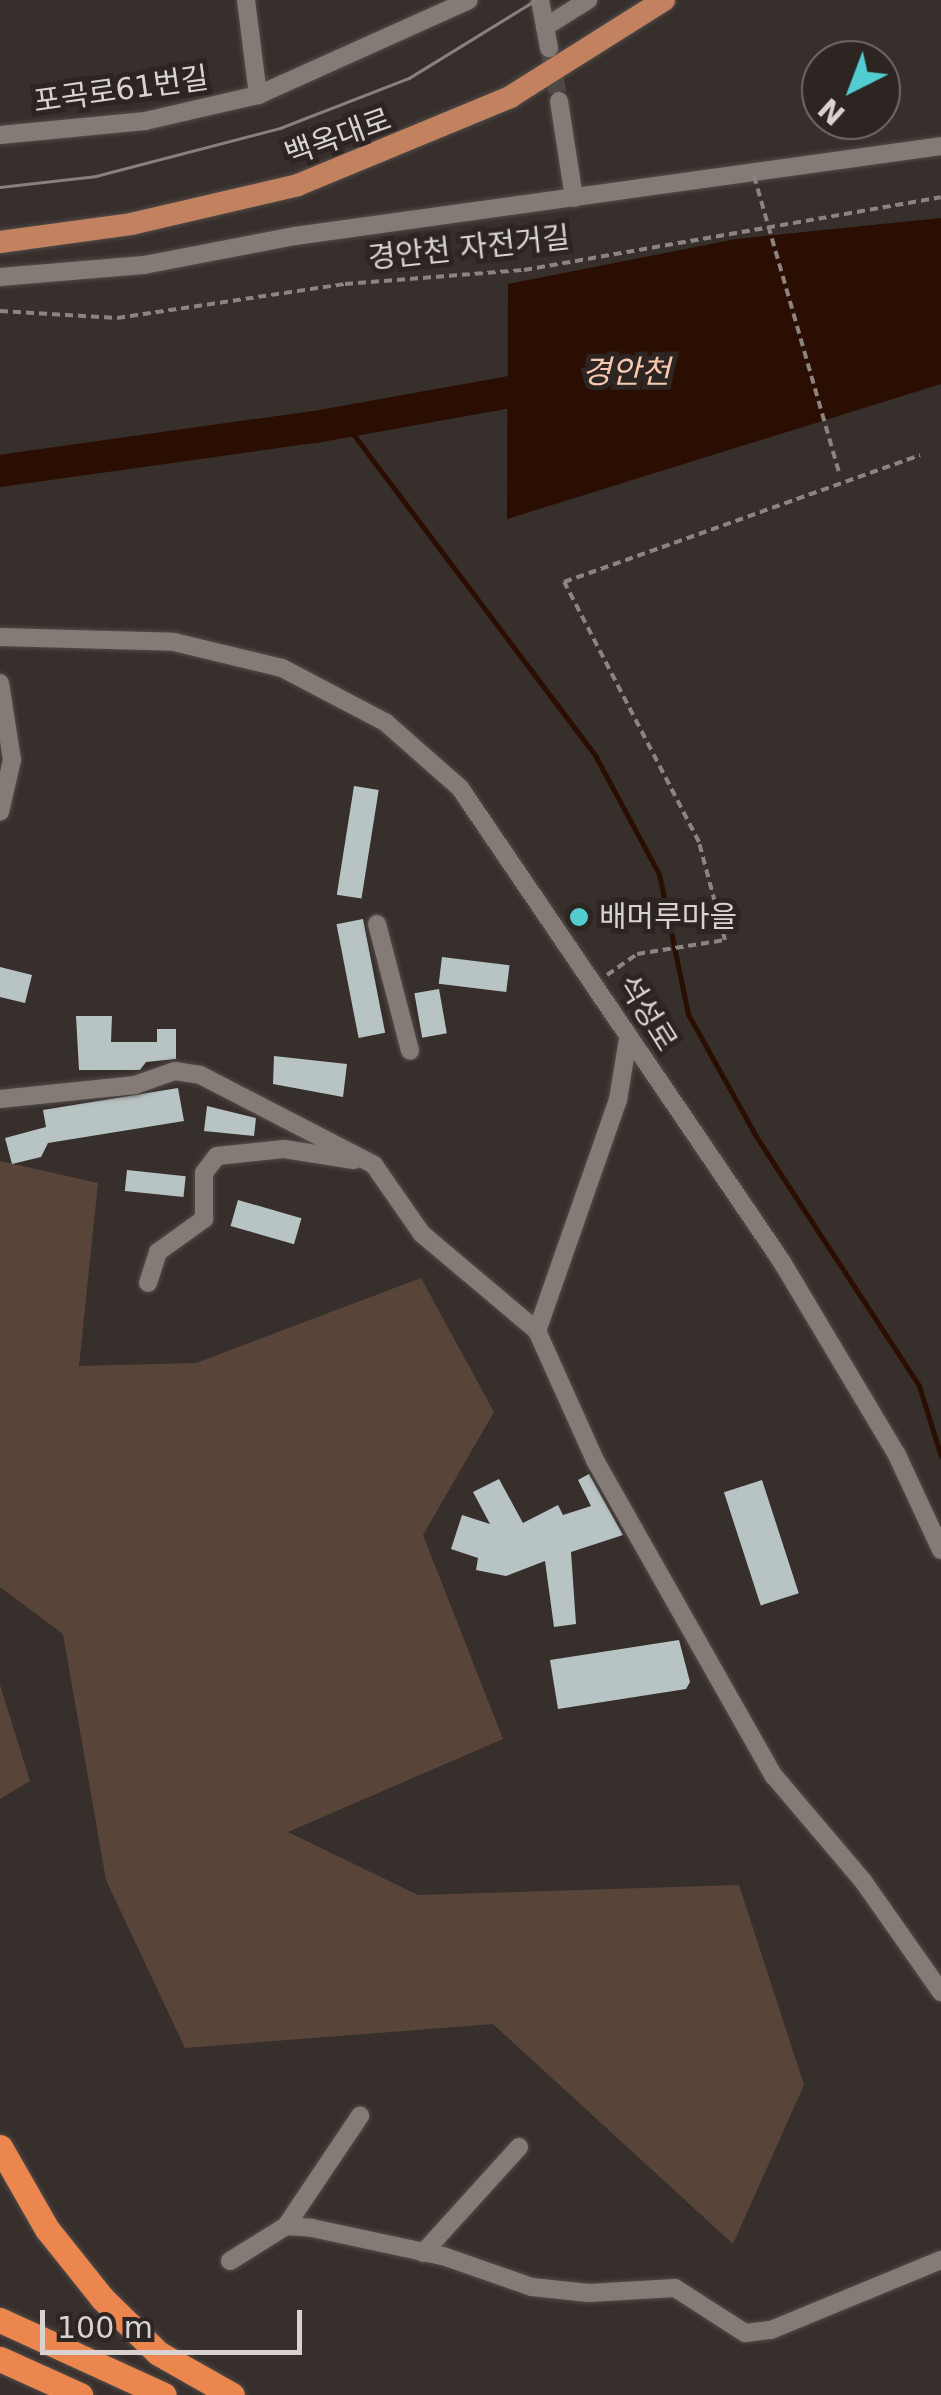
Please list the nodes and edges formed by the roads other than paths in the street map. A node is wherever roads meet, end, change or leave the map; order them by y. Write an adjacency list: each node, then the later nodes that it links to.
1 (246, 0): 8 (street)
2 (468, 0): 8 (street, 포곡로61번길)
3 (540, 0): 6 (street)
4 (588, 0): 6 (street)
5 (664, 0): 13 (main road, 백옥대로)
6 (545, 27): 7 (street)
7 (549, 48)
8 (258, 95): 10 (street, 포곡로61번길)
9 (559, 101): 12 (street)
10 (0, 134)
11 (941, 146): 12 (street)
12 (574, 198): 14 (street)
13 (0, 242)
14 (0, 278)
15 (0, 638): 19 (street, 석성로)
16 (0, 683): 17 (street)
17 (0, 812)
18 (377, 924): 20 (street)
19 (628, 1039): 24 (street); 25 (street, 석성로)
20 (410, 1052)
21 (0, 1099): 22 (street)
22 (374, 1165): 23 (street); 24 (street)
23 (148, 1282)
24 (537, 1331): 26 (street)
25 (941, 1550)
26 (941, 1992)
27 (360, 2116): 30 (street)
28 (520, 2146): 31 (street)
29 (0, 2147): 38 (highway)
30 (286, 2226): 31 (street); 33 (street)
31 (423, 2253): 32 (street)
32 (941, 2260)
33 (230, 2261)
34 (0, 2320): 37 (highway)
35 (0, 2359): 36 (highway)
36 (80, 2395)
37 (164, 2395)
38 (232, 2395)

